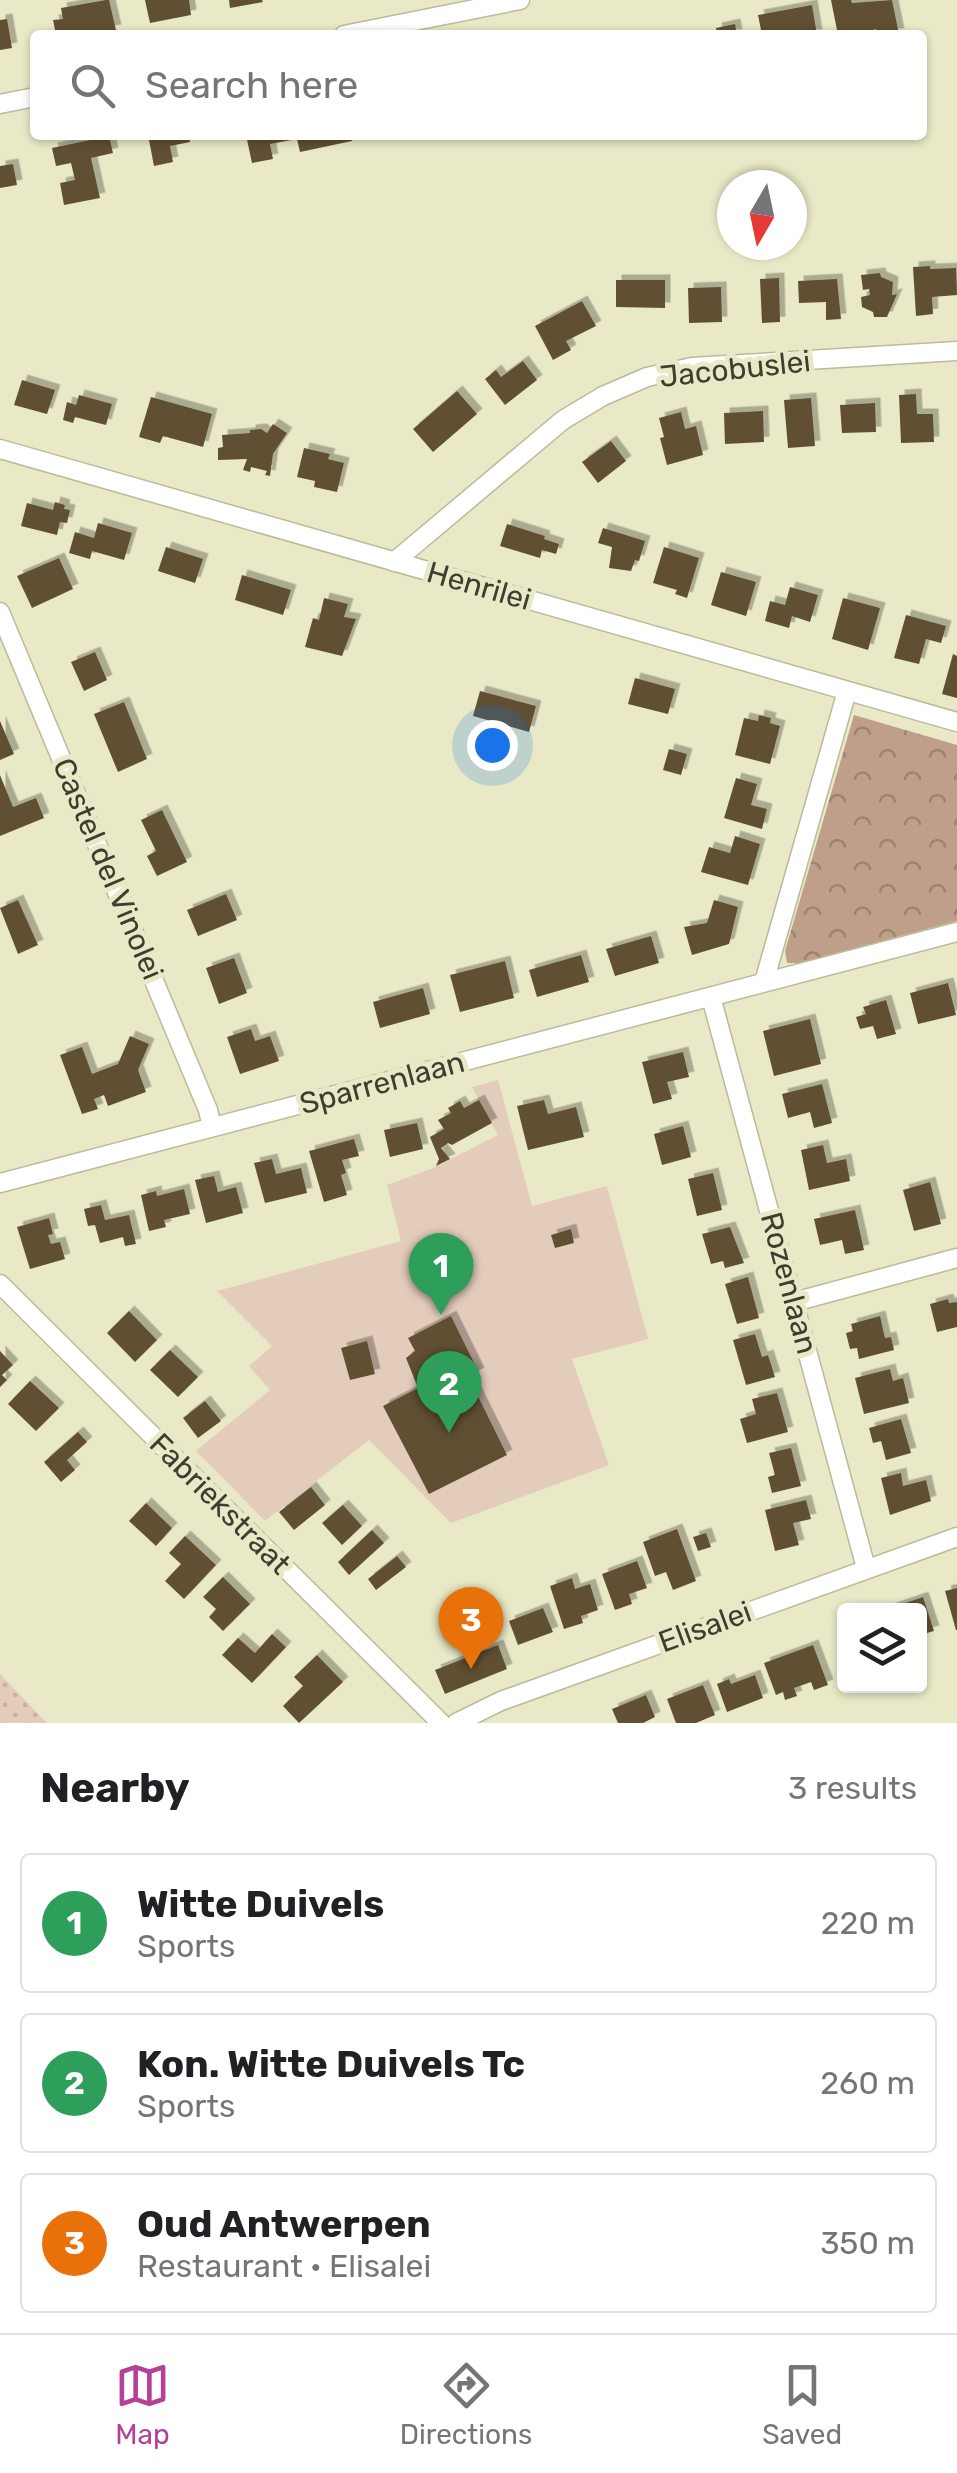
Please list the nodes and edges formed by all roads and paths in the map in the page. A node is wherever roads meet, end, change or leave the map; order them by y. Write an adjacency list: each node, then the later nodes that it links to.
1 (520, 0): 2 (street)
2 (369, 30)
3 (30, 98): 4 (street)
4 (0, 104)
5 (957, 351): 7 (street, Jacobuslei)
6 (0, 450): 7 (street, Henrilei)
7 (394, 562): 9 (street, Henrilei)
8 (0, 612): 14 (street, Castel del Vinolei)
9 (847, 690): 10 (street, Henrilei); 12 (street)
10 (957, 722)
11 (957, 932): 12 (street, Sparrenlaan)
12 (764, 982): 13 (street, Sparrenlaan)
13 (711, 997): 14 (street, Sparrenlaan); 18 (street, Rozenlaan)
14 (212, 1127): 15 (street, Sparrenlaan)
15 (0, 1183)
16 (957, 1258): 18 (street)
17 (0, 1284): 21 (street, Fabriekstraat)
18 (794, 1302): 20 (street, Rozenlaan)
19 (957, 1537): 20 (street, Elisalei)
20 (866, 1568): 22 (street, Elisalei)
21 (441, 1723)
22 (456, 1723)

